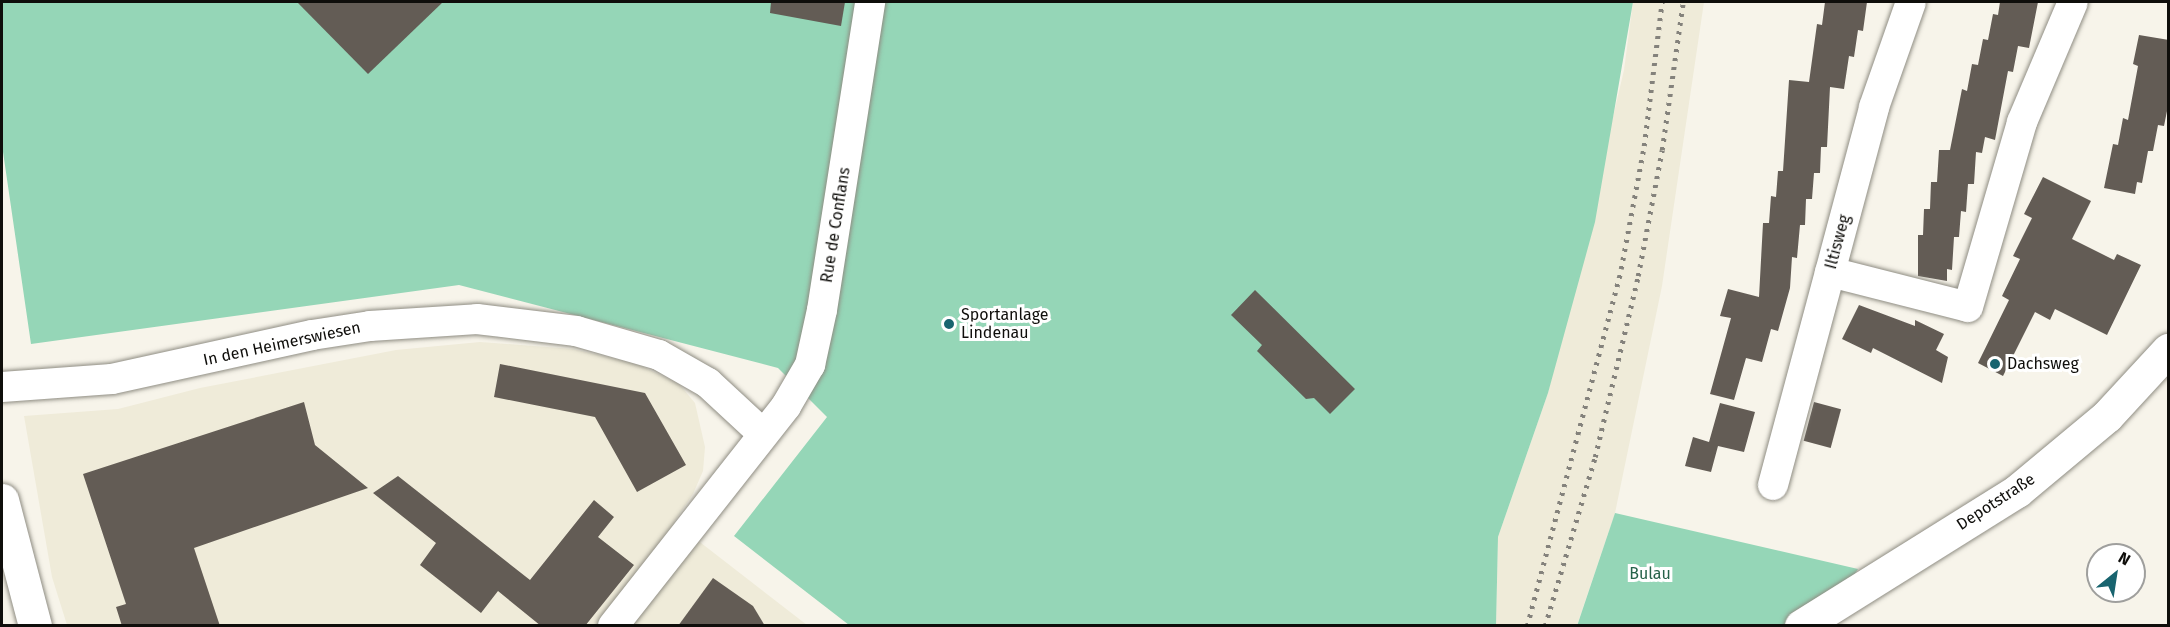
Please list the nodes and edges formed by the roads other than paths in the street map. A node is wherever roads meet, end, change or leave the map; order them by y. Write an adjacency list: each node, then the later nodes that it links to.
1 (870, 2): 7 (street, Rue de Conflans)
2 (1911, 2): 4 (street, Iltisweg)
3 (2073, 2): 4 (street)
4 (1830, 272): 8 (street, Iltisweg)
5 (2169, 350): 12 (main road, Depotstraße)
6 (2, 387): 7 (street, In den Heimerswiesen)
7 (763, 434): 11 (street)
8 (1773, 485)
9 (2, 500): 10 (main road)
10 (36, 626)
11 (613, 626)
12 (1801, 626)

